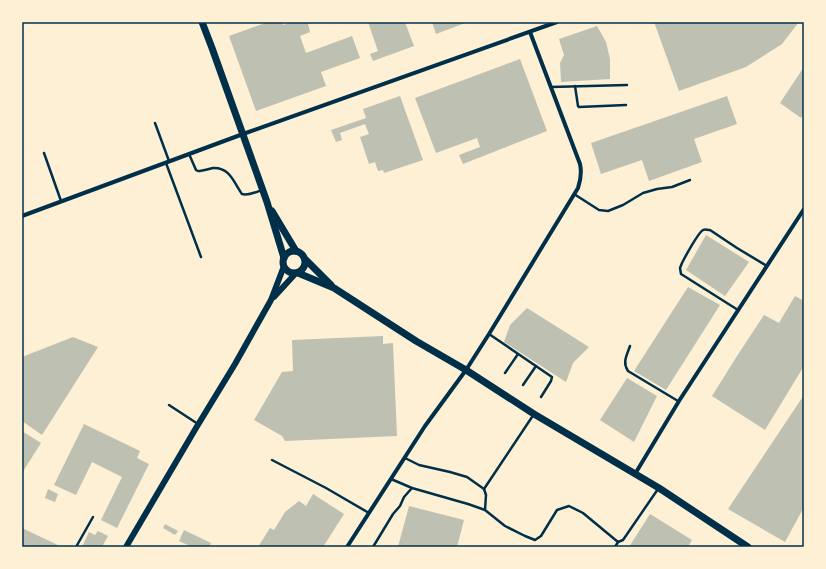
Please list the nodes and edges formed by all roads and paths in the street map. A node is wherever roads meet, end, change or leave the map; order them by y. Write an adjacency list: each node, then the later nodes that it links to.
1 (202, 22): 9 (main road)
2 (557, 22): 3 (street)
3 (530, 32): 6 (street); 9 (street)
4 (627, 85): 5 (lane)
5 (575, 86): 6 (lane); 7 (lane)
6 (551, 87): 15 (street)
7 (626, 105)
8 (155, 123): 12 (lane)
9 (243, 134): 11 (street); 14 (main road)
10 (44, 153): 16 (lane)
11 (189, 154): 12 (street); 14 (lane)
12 (168, 162): 16 (street); 21 (lane)
13 (690, 180): 15 (lane)
14 (262, 189): 17 (main road)
15 (574, 194): 30 (street)
16 (61, 202): 19 (street)
17 (267, 202): 20 (main road); 22 (main road)
18 (804, 209): 25 (street)
19 (22, 216)
20 (296, 251): 22 (main road); 23 (main road)
21 (201, 257)
22 (284, 258): 24 (main road)
23 (306, 260): 26 (main road); 27 (main road)
24 (284, 266): 26 (main road); 28 (street)
25 (768, 266): 29 (street); 29 (lane)
26 (296, 273): 27 (main road); 28 (street)
27 (334, 288): 34 (main road)
28 (272, 300): 41 (street)
29 (738, 310): 38 (street)
30 (489, 334): 32 (lane); 34 (street)
31 (630, 346): 38 (lane)
32 (518, 354): 33 (lane); 35 (lane)
33 (536, 366): 36 (lane); 37 (lane)
34 (466, 370): 40 (main road); 42 (street)
35 (505, 373)
36 (523, 385)
37 (541, 398)
38 (679, 402): 44 (street)
39 (169, 405): 41 (lane)
40 (534, 414): 44 (main road); 48 (lane)
41 (198, 424): 54 (street)
42 (404, 458): 45 (street); 48 (lane)
43 (272, 460): 50 (lane)
44 (635, 474): 47 (main road)
45 (391, 479): 46 (lane); 50 (street)
46 (412, 488): 49 (lane); 56 (lane)
47 (659, 488): 52 (lane); 58 (main road)
48 (484, 489): 49 (lane)
49 (485, 510): 52 (lane)
50 (369, 513): 55 (street)
51 (93, 517): 53 (lane)
52 (618, 542): 57 (lane)
53 (76, 547)
54 (126, 547)
55 (347, 547)
56 (373, 547)
57 (615, 547)
58 (748, 547)

